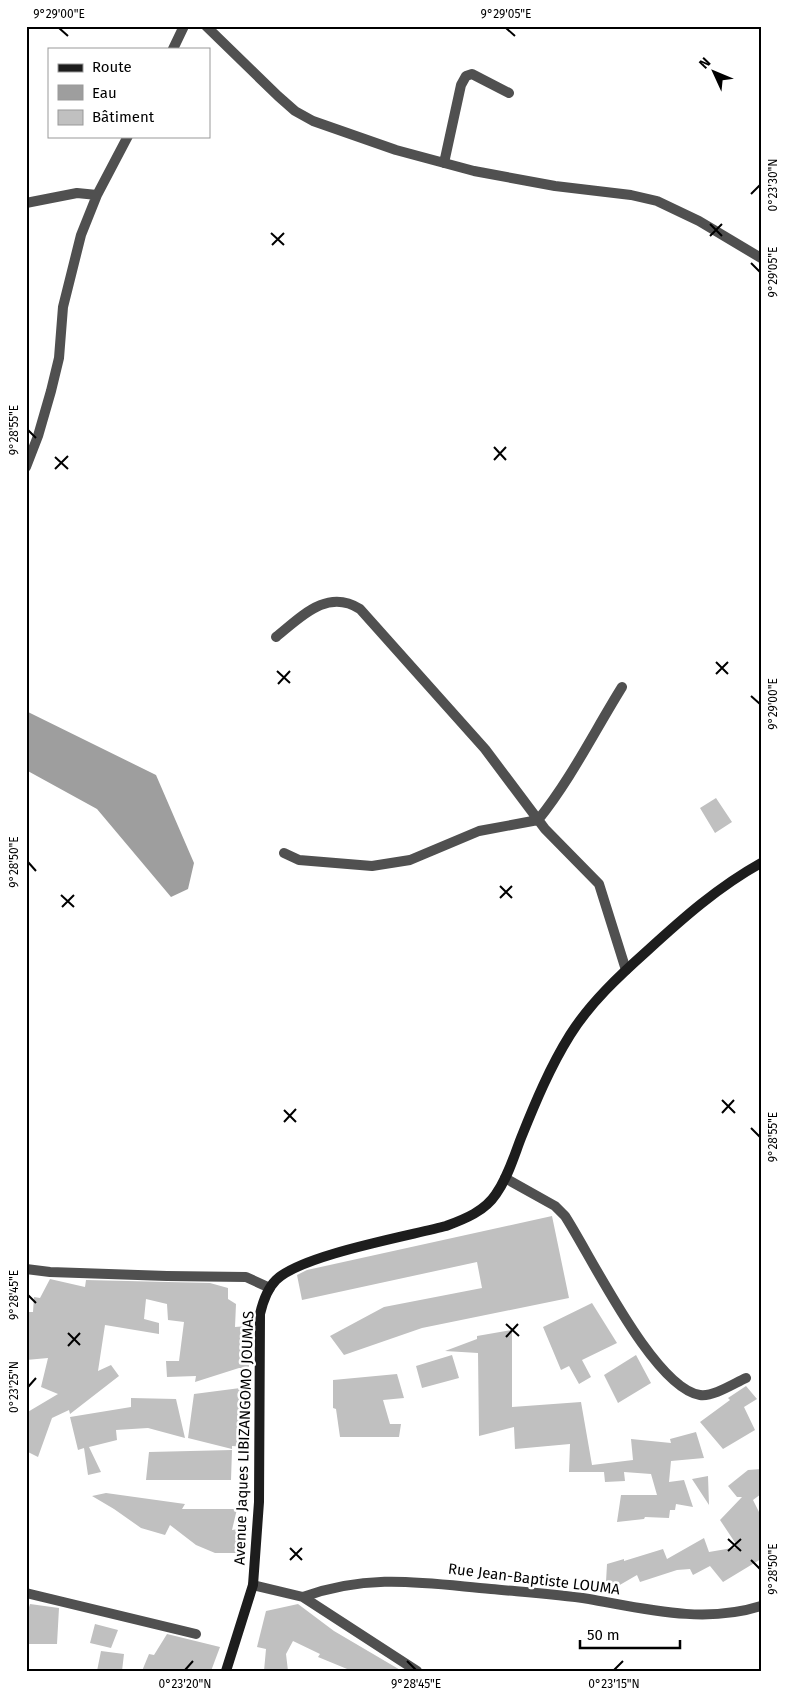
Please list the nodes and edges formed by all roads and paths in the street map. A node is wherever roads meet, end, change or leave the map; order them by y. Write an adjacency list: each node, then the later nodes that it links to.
1 (184, 26): 3 (street)
2 (206, 26): 6 (street)
3 (173, 48)
4 (509, 93): 6 (street)
5 (127, 138): 7 (street)
6 (444, 163): 9 (street)
7 (97, 195): 8 (street); 10 (street)
8 (26, 203)
9 (761, 258)
10 (26, 467)
11 (276, 637): 13 (street)
12 (622, 687): 13 (street)
13 (538, 820): 14 (street); 16 (street)
14 (284, 852)
15 (761, 864): 16 (main road, Avenue Jaques LIBIZANGOMO JOUMAS)
16 (626, 970): 17 (main road, Avenue Jaques LIBIZANGOMO JOUMAS)
17 (505, 1178): 19 (main road, Avenue Jaques LIBIZANGOMO JOUMAS); 20 (street)
18 (26, 1269): 19 (street)
19 (270, 1288): 21 (main road, Avenue Jaques LIBIZANGOMO JOUMAS)
20 (746, 1378)
21 (253, 1585): 23 (street); 26 (main road, Avenue Jaques LIBIZANGOMO JOUMAS)
22 (26, 1593): 25 (street)
23 (303, 1597): 24 (street, Rue Jean-Baptiste LOUMA); 27 (street)
24 (761, 1606)
25 (196, 1634)
26 (226, 1671)
27 (417, 1671)

